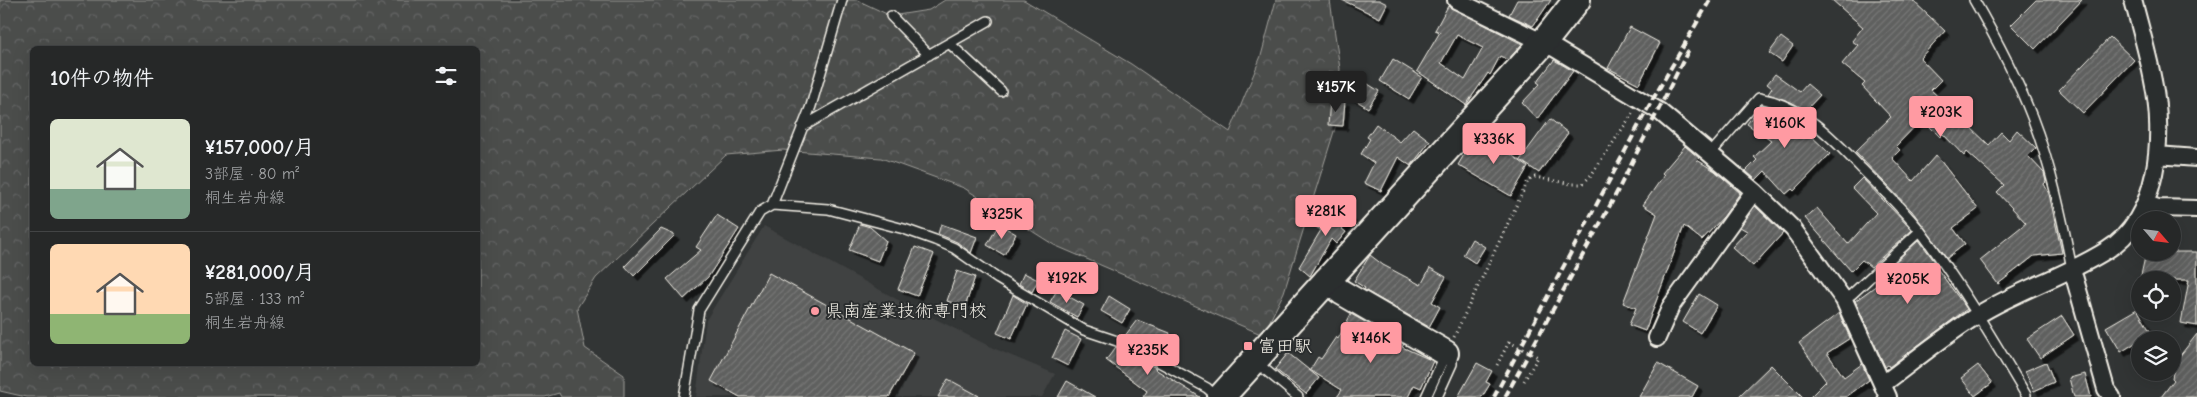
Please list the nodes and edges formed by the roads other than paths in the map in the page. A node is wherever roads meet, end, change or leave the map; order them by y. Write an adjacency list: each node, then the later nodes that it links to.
1 (842, 0): 12 (lane)
2 (1456, 0): 9 (street)
3 (1577, 0): 9 (main road)
4 (1974, 0): 21 (lane)
5 (2133, 0): 14 (street)
6 (891, 16): 10 (lane)
7 (988, 21): 8 (lane)
8 (949, 43): 10 (lane); 11 (lane)
9 (1543, 43): 13 (street); 22 (main road)
10 (929, 55): 12 (lane)
11 (1001, 90)
12 (802, 127): 18 (lane)
13 (1710, 154): 16 (street); 20 (lane)
14 (2157, 155): 15 (street); 17 (street)
15 (2197, 158)
16 (1754, 191): 23 (street); 25 (street)
17 (2145, 204): 19 (street); 21 (street)
18 (772, 205): 30 (lane); 31 (lane)
19 (2197, 210)
20 (1920, 231): 23 (lane); 24 (lane)
21 (2072, 269): 24 (street); 35 (street)
22 (1326, 280): 26 (main road); 27 (main road)
23 (1844, 300): 28 (street)
24 (1978, 314): 28 (street); 29 (lane)
25 (1657, 338)
26 (1446, 353): 33 (lane); 34 (lane)
27 (1254, 360): 31 (main road); 32 (lane)
28 (1885, 390)
29 (2026, 395)
30 (684, 397)
31 (1219, 397)
32 (1298, 397)
33 (1426, 397)
34 (1437, 397)
35 (2112, 397)

